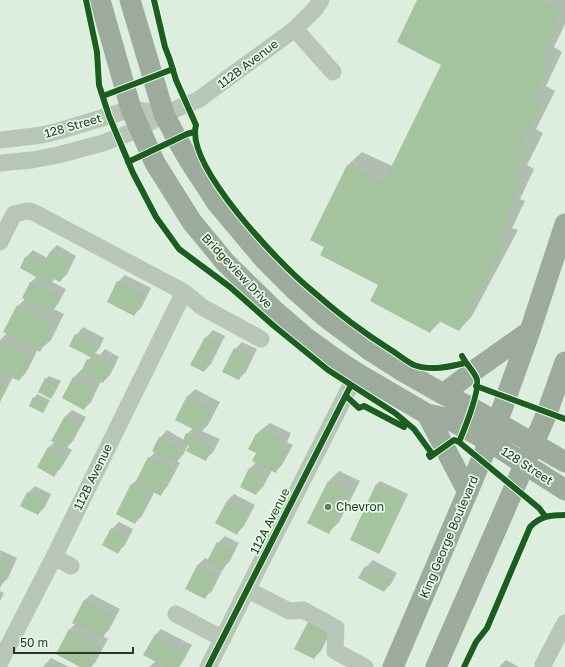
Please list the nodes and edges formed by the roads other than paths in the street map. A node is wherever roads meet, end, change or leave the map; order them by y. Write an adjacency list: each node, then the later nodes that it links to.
1 (100, 0): 6 (main road, Bridgeview Drive)
2 (130, 0): 7 (main road)
3 (321, 0): 4 (street, 112B Avenue)
4 (295, 29): 5 (street); 7 (street, 112B Avenue)
5 (333, 72)
6 (131, 109): 7 (street, 128 Street); 8 (main road, Bridgeview Drive); 9 (street, 128 Street)
7 (164, 114): 8 (street, 128 Street); 18 (main road)
8 (139, 129): 10 (street, 128 Street); 17 (main road, Bridgeview Drive)
9 (0, 140)
10 (0, 163)
11 (565, 224): 14 (main road, King George Boulevard)
12 (0, 242): 13 (street)
13 (184, 292): 15 (street); 26 (street, 112B Avenue)
14 (530, 331): 18 (main road); 20 (main road, King George Boulevard)
15 (261, 339)
16 (565, 362): 21 (main road)
17 (357, 373): 19 (main road, Bridgeview Drive); 28 (street, 112A Avenue)
18 (443, 394): 20 (main road)
19 (428, 414): 20 (main road, Bridgeview Drive); 25 (main road)
20 (493, 432): 21 (main road, 128 Street); 23 (main road, 128 Street); 25 (main road, King George Boulevard)
21 (534, 444): 22 (main road, 128 Street); 23 (main road)
22 (565, 462)
23 (525, 464): 24 (main road, 128 Street); 36 (main road)
24 (565, 490)
25 (468, 492): 35 (main road, King George Boulevard)
26 (54, 557): 27 (street); 32 (street, 112B Avenue)
27 (71, 566)
28 (248, 590): 31 (street, 112A Avenue); 34 (street)
29 (176, 614): 31 (street)
30 (565, 623): 37 (street)
31 (223, 639): 33 (street, 112A Avenue)
32 (0, 662)
33 (208, 667)
34 (365, 667)
35 (393, 667)
36 (436, 667)
37 (544, 667)

